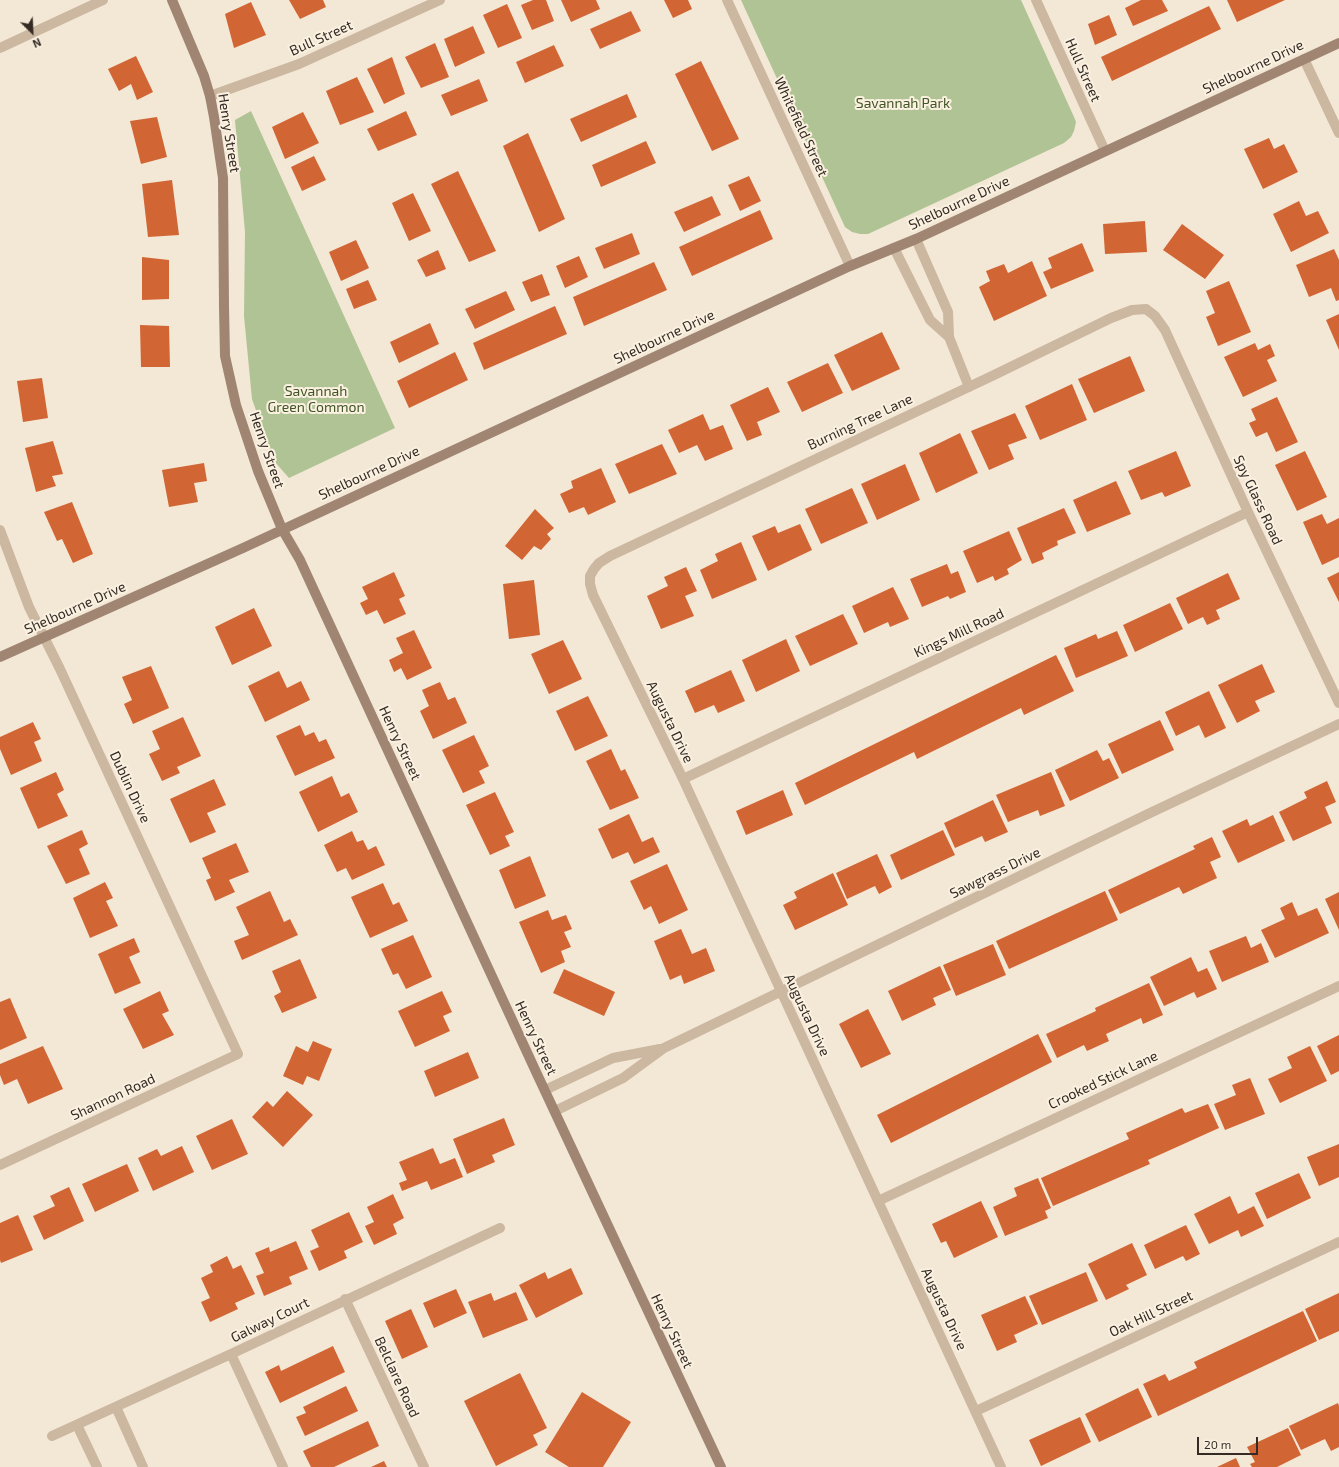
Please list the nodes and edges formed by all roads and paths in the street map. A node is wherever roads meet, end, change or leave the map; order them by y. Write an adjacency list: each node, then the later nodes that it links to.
1 (103, 0): 7 (street)
2 (172, 0): 9 (street, Henry Street)
3 (440, 0): 9 (street, Bull Street)
4 (727, 0): 14 (street, Whitefield Street)
5 (1036, 0): 11 (street, Hull Street)
6 (1339, 43): 8 (street, Shelbourne Drive)
7 (0, 48)
8 (1304, 59): 10 (street); 11 (street, Shelbourne Drive)
9 (210, 96): 19 (street, Henry Street)
10 (1339, 133)
11 (1105, 151): 12 (street, Shelbourne Drive)
12 (916, 239): 13 (street, Shelbourne Drive); 16 (street)
13 (894, 248): 14 (street, Shelbourne Drive); 16 (street)
14 (850, 266): 19 (street, Shelbourne Drive)
15 (1149, 311): 17 (street, Burning Tree Lane); 18 (street, Spy Glass Road)
16 (949, 337): 17 (street)
17 (968, 387): 21 (street, Burning Tree Lane)
18 (1248, 512): 24 (street, Spy Glass Road); 26 (street, Kings Mill Road)
19 (282, 529): 22 (street, Shelbourne Drive); 31 (street, Henry Street)
20 (0, 530): 22 (street, Dublin Drive)
21 (590, 576): 26 (street, Augusta Drive)
22 (44, 637): 23 (street, Shelbourne Drive); 30 (street, Dublin Drive)
23 (0, 657)
24 (1339, 703)
25 (1339, 724): 28 (street, Sawgrass Drive)
26 (683, 780): 28 (street, Augusta Drive)
27 (1339, 986): 34 (street, Crooked Stick Lane)
28 (781, 993): 29 (street, Sawgrass Drive); 34 (street, Augusta Drive)
29 (664, 1048): 31 (street, Sawgrass Drive); 32 (street, Sawgrass Drive)
30 (238, 1054): 33 (street, Shannon Road)
31 (544, 1090): 32 (street, Henry Street)
32 (555, 1111): 47 (street, Henry Street)
33 (0, 1166)
34 (878, 1200): 40 (street, Augusta Drive)
35 (500, 1228): 37 (street, Galway Court)
36 (1339, 1242): 40 (street, Oak Hill Street)
37 (346, 1300): 38 (street, Galway Court); 46 (street, Belclare Road)
38 (231, 1354): 39 (street, Galway Court); 45 (street)
39 (116, 1407): 41 (street, Galway Court); 44 (street)
40 (976, 1412): 48 (street, Augusta Drive)
41 (77, 1425): 42 (street, Galway Court); 43 (street)
42 (52, 1436)
43 (96, 1467)
44 (143, 1467)
45 (283, 1467)
46 (424, 1467)
47 (720, 1467)
48 (1001, 1467)

